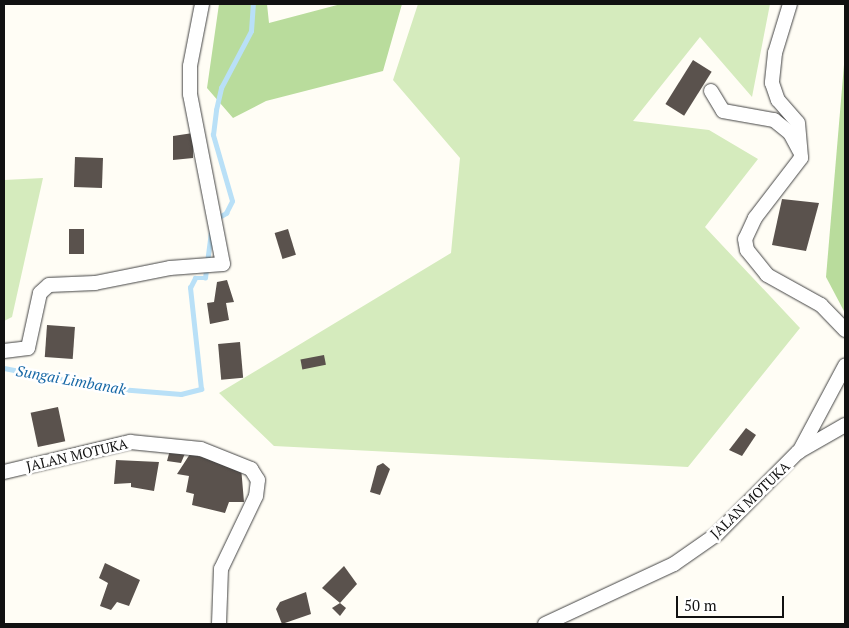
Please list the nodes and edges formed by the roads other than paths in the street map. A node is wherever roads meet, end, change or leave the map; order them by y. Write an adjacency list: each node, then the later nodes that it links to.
1 (202, 4): 6 (street)
2 (790, 4): 4 (street)
3 (711, 91): 4 (street)
4 (801, 158): 5 (street)
5 (845, 330)
6 (4, 351)
7 (845, 366): 9 (street)
8 (845, 425): 9 (street, JALAN MOTUKA)
9 (798, 452): 12 (street, JALAN MOTUKA)
10 (4, 472): 11 (street, JALAN MOTUKA)
11 (219, 624)
12 (545, 624)

